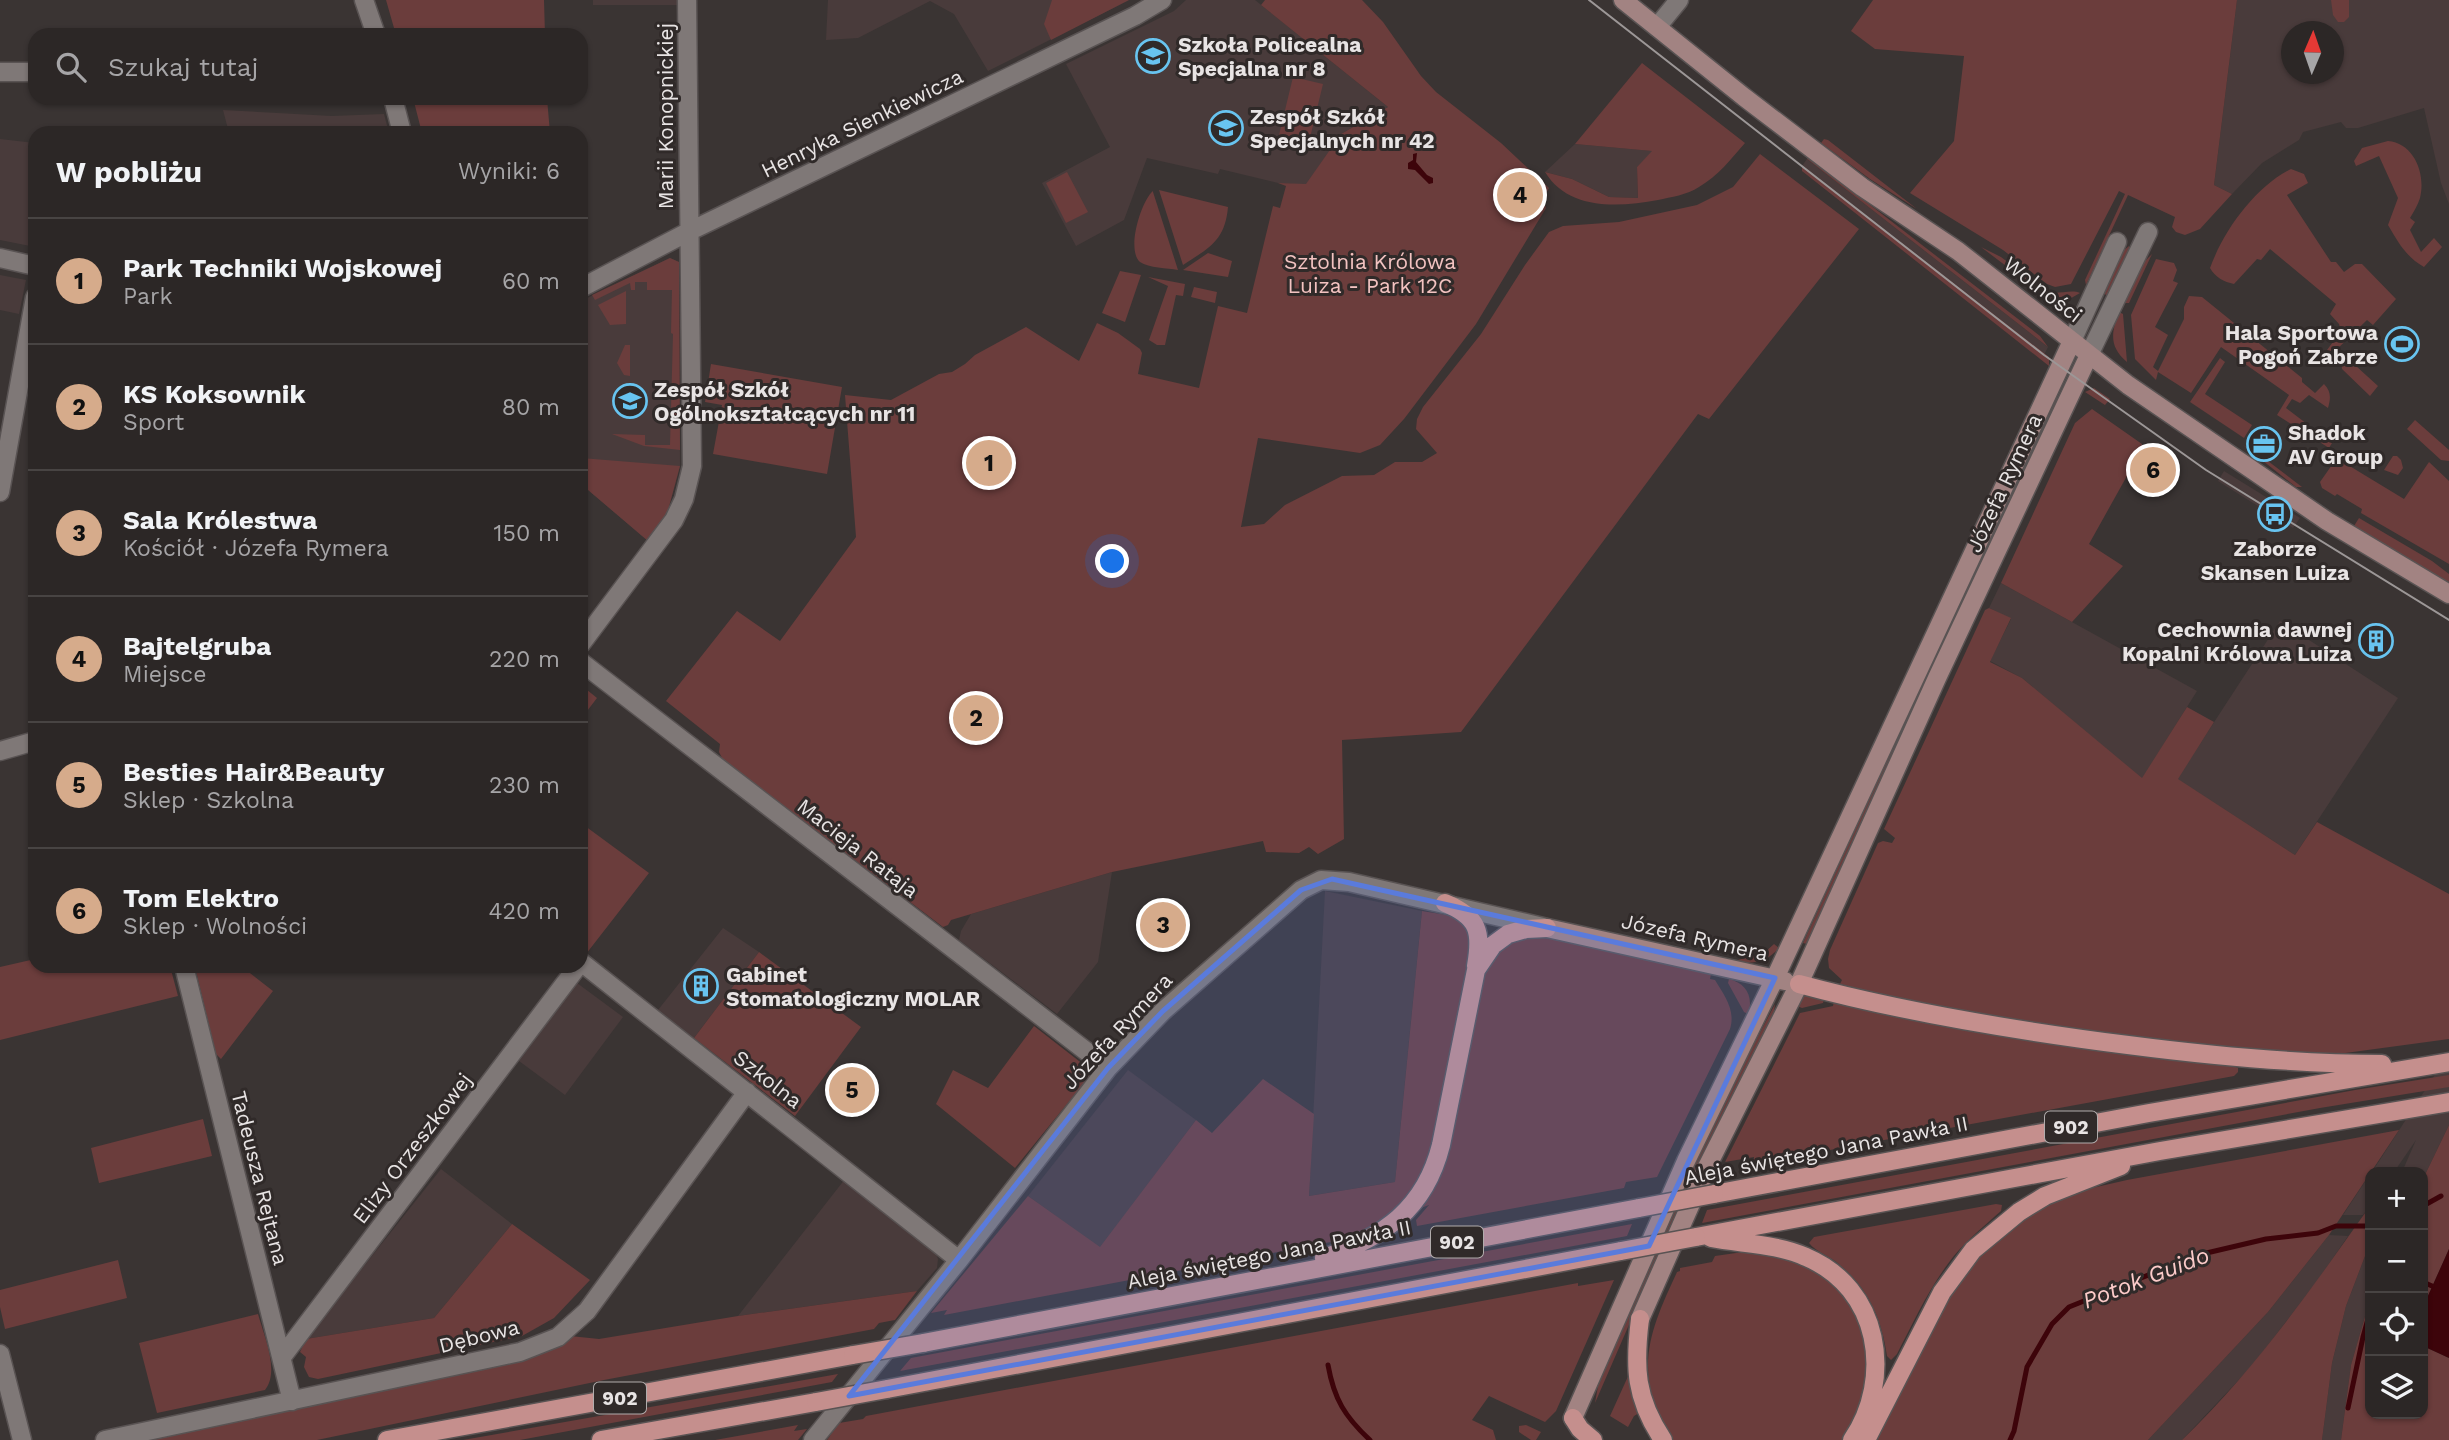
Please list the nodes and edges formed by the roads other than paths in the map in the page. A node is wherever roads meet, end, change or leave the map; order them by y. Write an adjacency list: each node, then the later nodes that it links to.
1 (364, 0): 7 (street)
2 (688, 0): 12 (street, Marii Konopnickiej)
3 (1163, 0): 12 (street, Henryka Sienkiewicza)
4 (1623, 0): 6 (street, Wolności)
5 (1679, 0): 6 (street)
6 (1657, 27): 19 (street, Wolności)
7 (374, 28)
8 (0, 72): 9 (street)
9 (28, 72)
10 (395, 105): 11 (street)
11 (400, 126)
12 (688, 232): 17 (street, Henryka Sienkiewicza); 23 (street, Marii Konopnickiej)
13 (2148, 232): 20 (street, Józefa Rymera)
14 (2117, 242): 19 (street, Józefa Rymera)
15 (0, 258): 16 (street)
16 (28, 264)
17 (588, 284)
18 (28, 336): 21 (street)
19 (2072, 341): 20 (street, Wolności); 33 (street, Józefa Rymera)
20 (2090, 355): 22 (street, Wolności); 34 (street, Józefa Rymera)
21 (0, 492)
22 (2449, 594)
23 (588, 635)
24 (588, 667): 37 (street, Macieja Rataja)
25 (28, 743): 26 (street)
26 (0, 751)
27 (1445, 904): 28 (street, Józefa Rymera); 29 (main road); 37 (street, Józefa Rymera)
28 (1546, 928): 29 (main road); 33 (street, Józefa Rymera)
29 (1476, 970): 43 (main road)
30 (588, 971): 38 (street, Szkolna)
31 (186, 973): 46 (street, Tadeusza Rejtana)
32 (572, 973): 46 (street, Elizy Orzeszkowej)
33 (1775, 978): 34 (street, Józefa Rymera); 48 (street, Józefa Rymera)
34 (1799, 984): 36 (main road); 44 (street, Józefa Rymera)
35 (2449, 1062): 36 (main road, Aleja świętego Jana Pawła II / 902)
36 (2428, 1064): 43 (main road, Aleja świętego Jana Pawła II / 902, bridge)
37 (1108, 1068): 42 (street, Józefa Rymera)
38 (747, 1091): 42 (street, Szkolna); 47 (street, Dębowa)
39 (2449, 1102): 40 (main road, 902)
40 (2160, 1151): 41 (main road, 902); 57 (main road)
41 (1698, 1237): 52 (main road, 902, bridge); 56 (main road)
42 (959, 1260): 53 (street, Józefa Rymera)
43 (1275, 1275): 51 (main road, Aleja świętego Jana Pawła II / 902, bridge)
44 (1640, 1319): 55 (main road)
45 (0, 1354): 49 (street)
46 (282, 1357): 47 (street, Tadeusza Rejtana)
47 (292, 1401): 50 (street, Dębowa)
48 (1573, 1418): 54 (main road)
49 (22, 1440)
50 (105, 1440)
51 (387, 1440)
52 (601, 1440)
53 (813, 1440)
54 (1593, 1440)
55 (1663, 1440)
56 (1852, 1440)
57 (1866, 1440)

